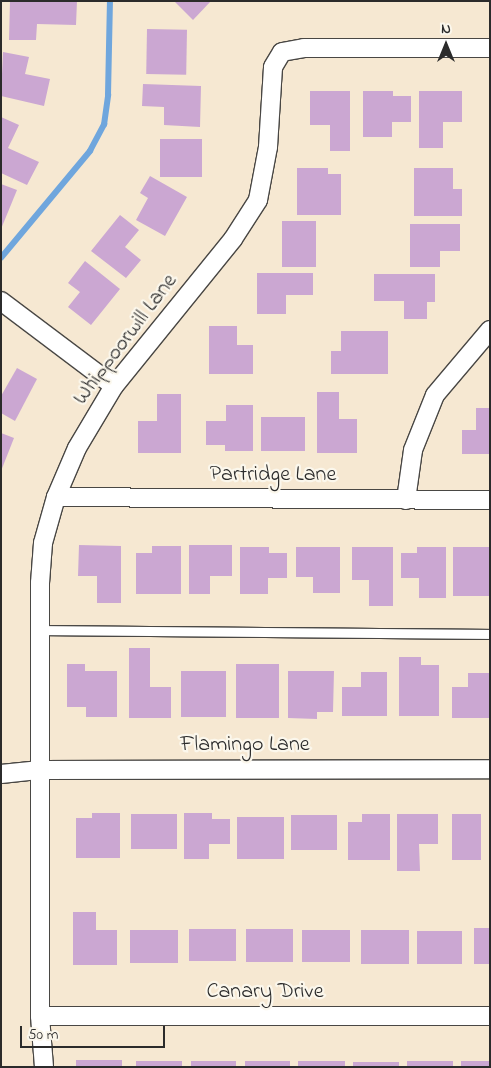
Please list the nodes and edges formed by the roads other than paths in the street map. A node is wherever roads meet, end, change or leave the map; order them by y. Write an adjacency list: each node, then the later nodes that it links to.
1 (490, 48): 4 (street, Whippoorwill Lane)
2 (1, 301): 4 (street)
3 (490, 330): 6 (street)
4 (114, 386): 5 (street, Whippoorwill Lane)
5 (56, 497): 6 (street, Partridge Lane); 8 (street, Whippoorwill Lane)
6 (406, 500): 7 (street, Partridge Lane)
7 (490, 500)
8 (39, 630): 9 (lane); 11 (street, Whippoorwill Lane)
9 (490, 634)
10 (490, 769): 11 (street, Flamingo Lane)
11 (38, 770): 12 (street, Flamingo Lane); 13 (street, Whippoorwill Lane)
12 (1, 774)
13 (40, 1016): 14 (street, Canary Drive); 15 (street, Whippoorwill Lane)
14 (490, 1016)
15 (44, 1067)

